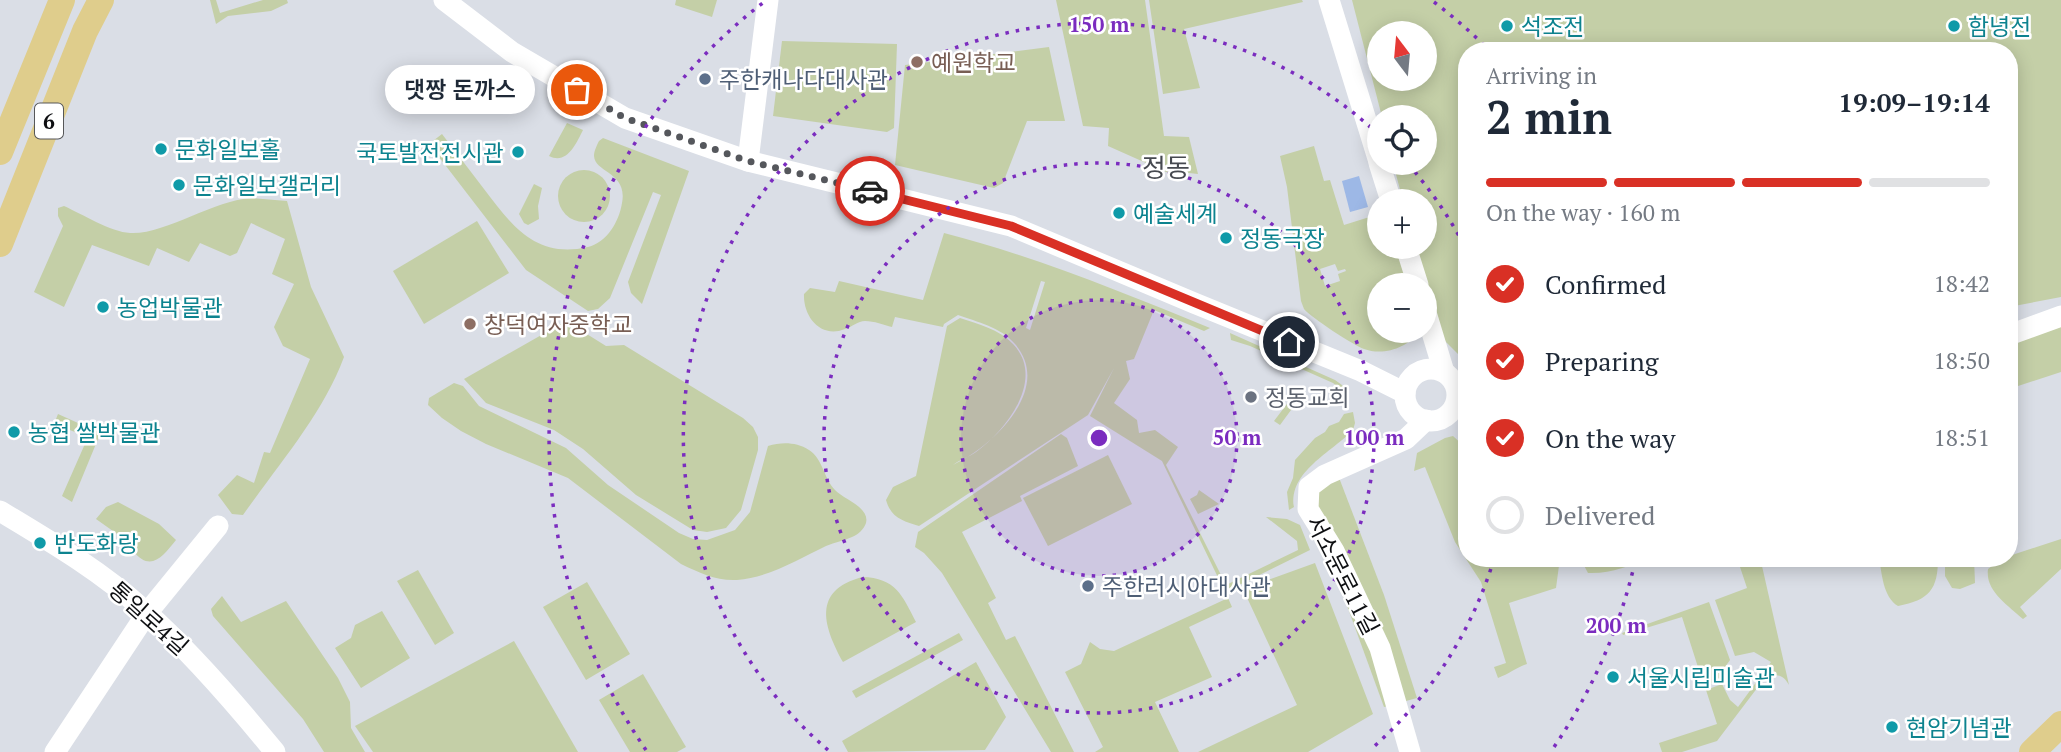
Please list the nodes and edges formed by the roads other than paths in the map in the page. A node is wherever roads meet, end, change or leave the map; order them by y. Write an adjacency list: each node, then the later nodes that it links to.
1 (62, 0): 7 (main road, 6)
2 (101, 0): 9 (main road, 6)
3 (444, 0): 8 (street)
4 (768, 0): 8 (street)
5 (1329, 0): 6 (street)
6 (1367, 123)
7 (0, 152)
8 (748, 161): 14 (street)
9 (0, 244)
10 (2061, 316): 11 (street)
11 (2018, 332)
12 (1437, 338): 13 (street)
13 (1455, 383): 14 (street); 15 (street)
14 (1405, 393): 15 (street)
15 (1426, 420): 22 (street, 서소문로11길)
16 (0, 511): 18 (street, 통일로4길)
17 (218, 526): 18 (street)
18 (147, 613): 20 (street); 21 (street, 통일로4길)
19 (2061, 724): 23 (main road)
20 (55, 752)
21 (275, 752)
22 (1410, 752)
23 (2032, 752)

